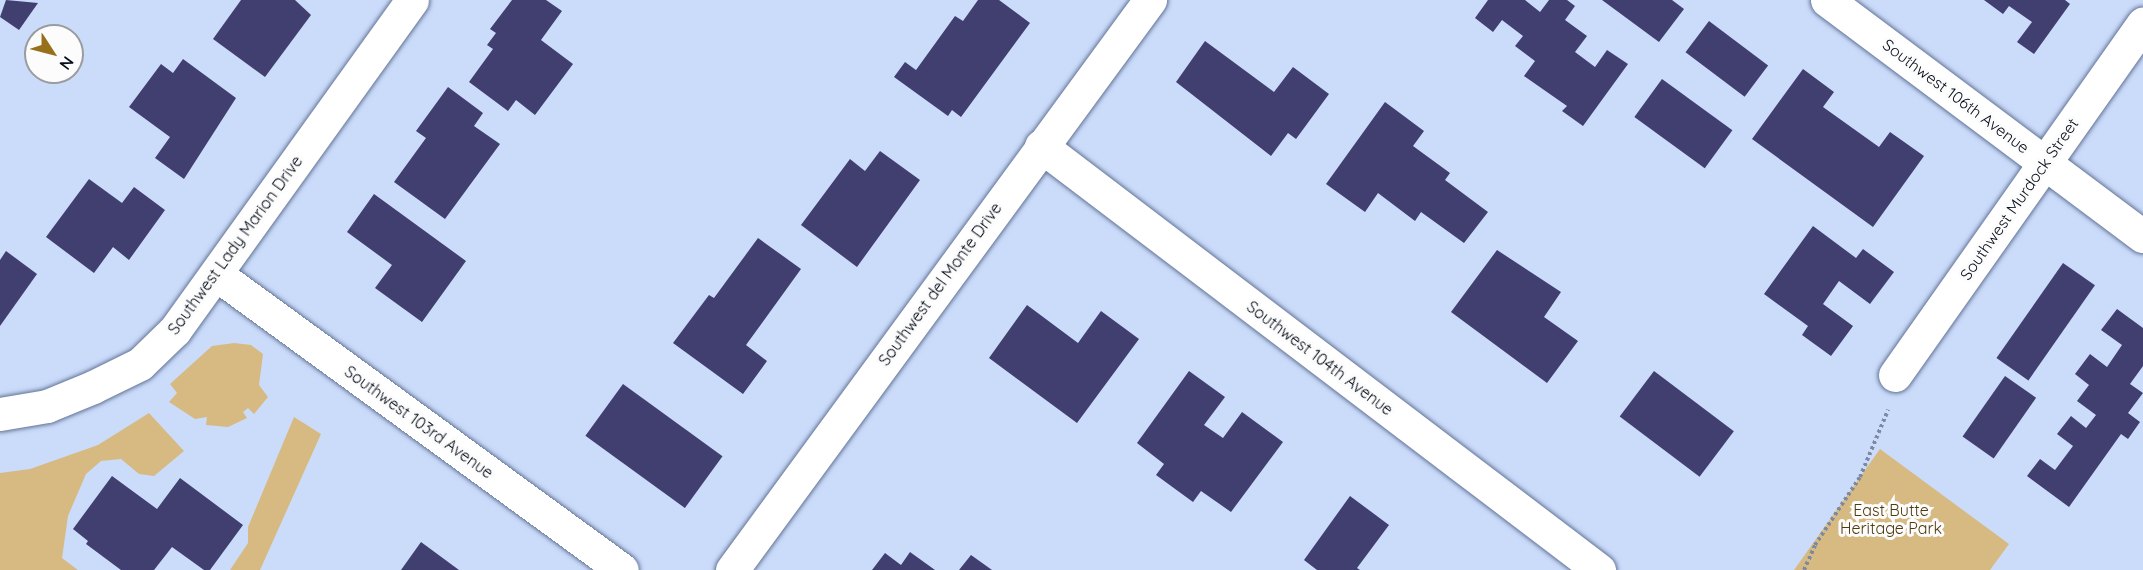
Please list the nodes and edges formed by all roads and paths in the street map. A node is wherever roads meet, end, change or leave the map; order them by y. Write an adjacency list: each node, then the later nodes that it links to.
1 (412, 0): 8 (street, Southwest Lady Marion Drive)
2 (1150, 0): 5 (street, Southwest del Monte Drive)
3 (1827, 0): 6 (street, Southwest 106th Avenue)
4 (2143, 24): 6 (street, Southwest Murdock Street)
5 (1041, 146): 12 (street, Southwest del Monte Drive); 13 (street, Southwest 104th Avenue)
6 (2045, 163): 7 (street, Southwest 106th Avenue); 9 (street, Southwest Murdock Street)
7 (2143, 236)
8 (216, 274): 10 (street, Southwest Lady Marion Drive); 11 (street, Southwest 103rd Avenue)
9 (1895, 375): 14 (path)
10 (0, 414)
11 (622, 570)
12 (732, 570)
13 (1599, 570)
14 (1804, 570)

